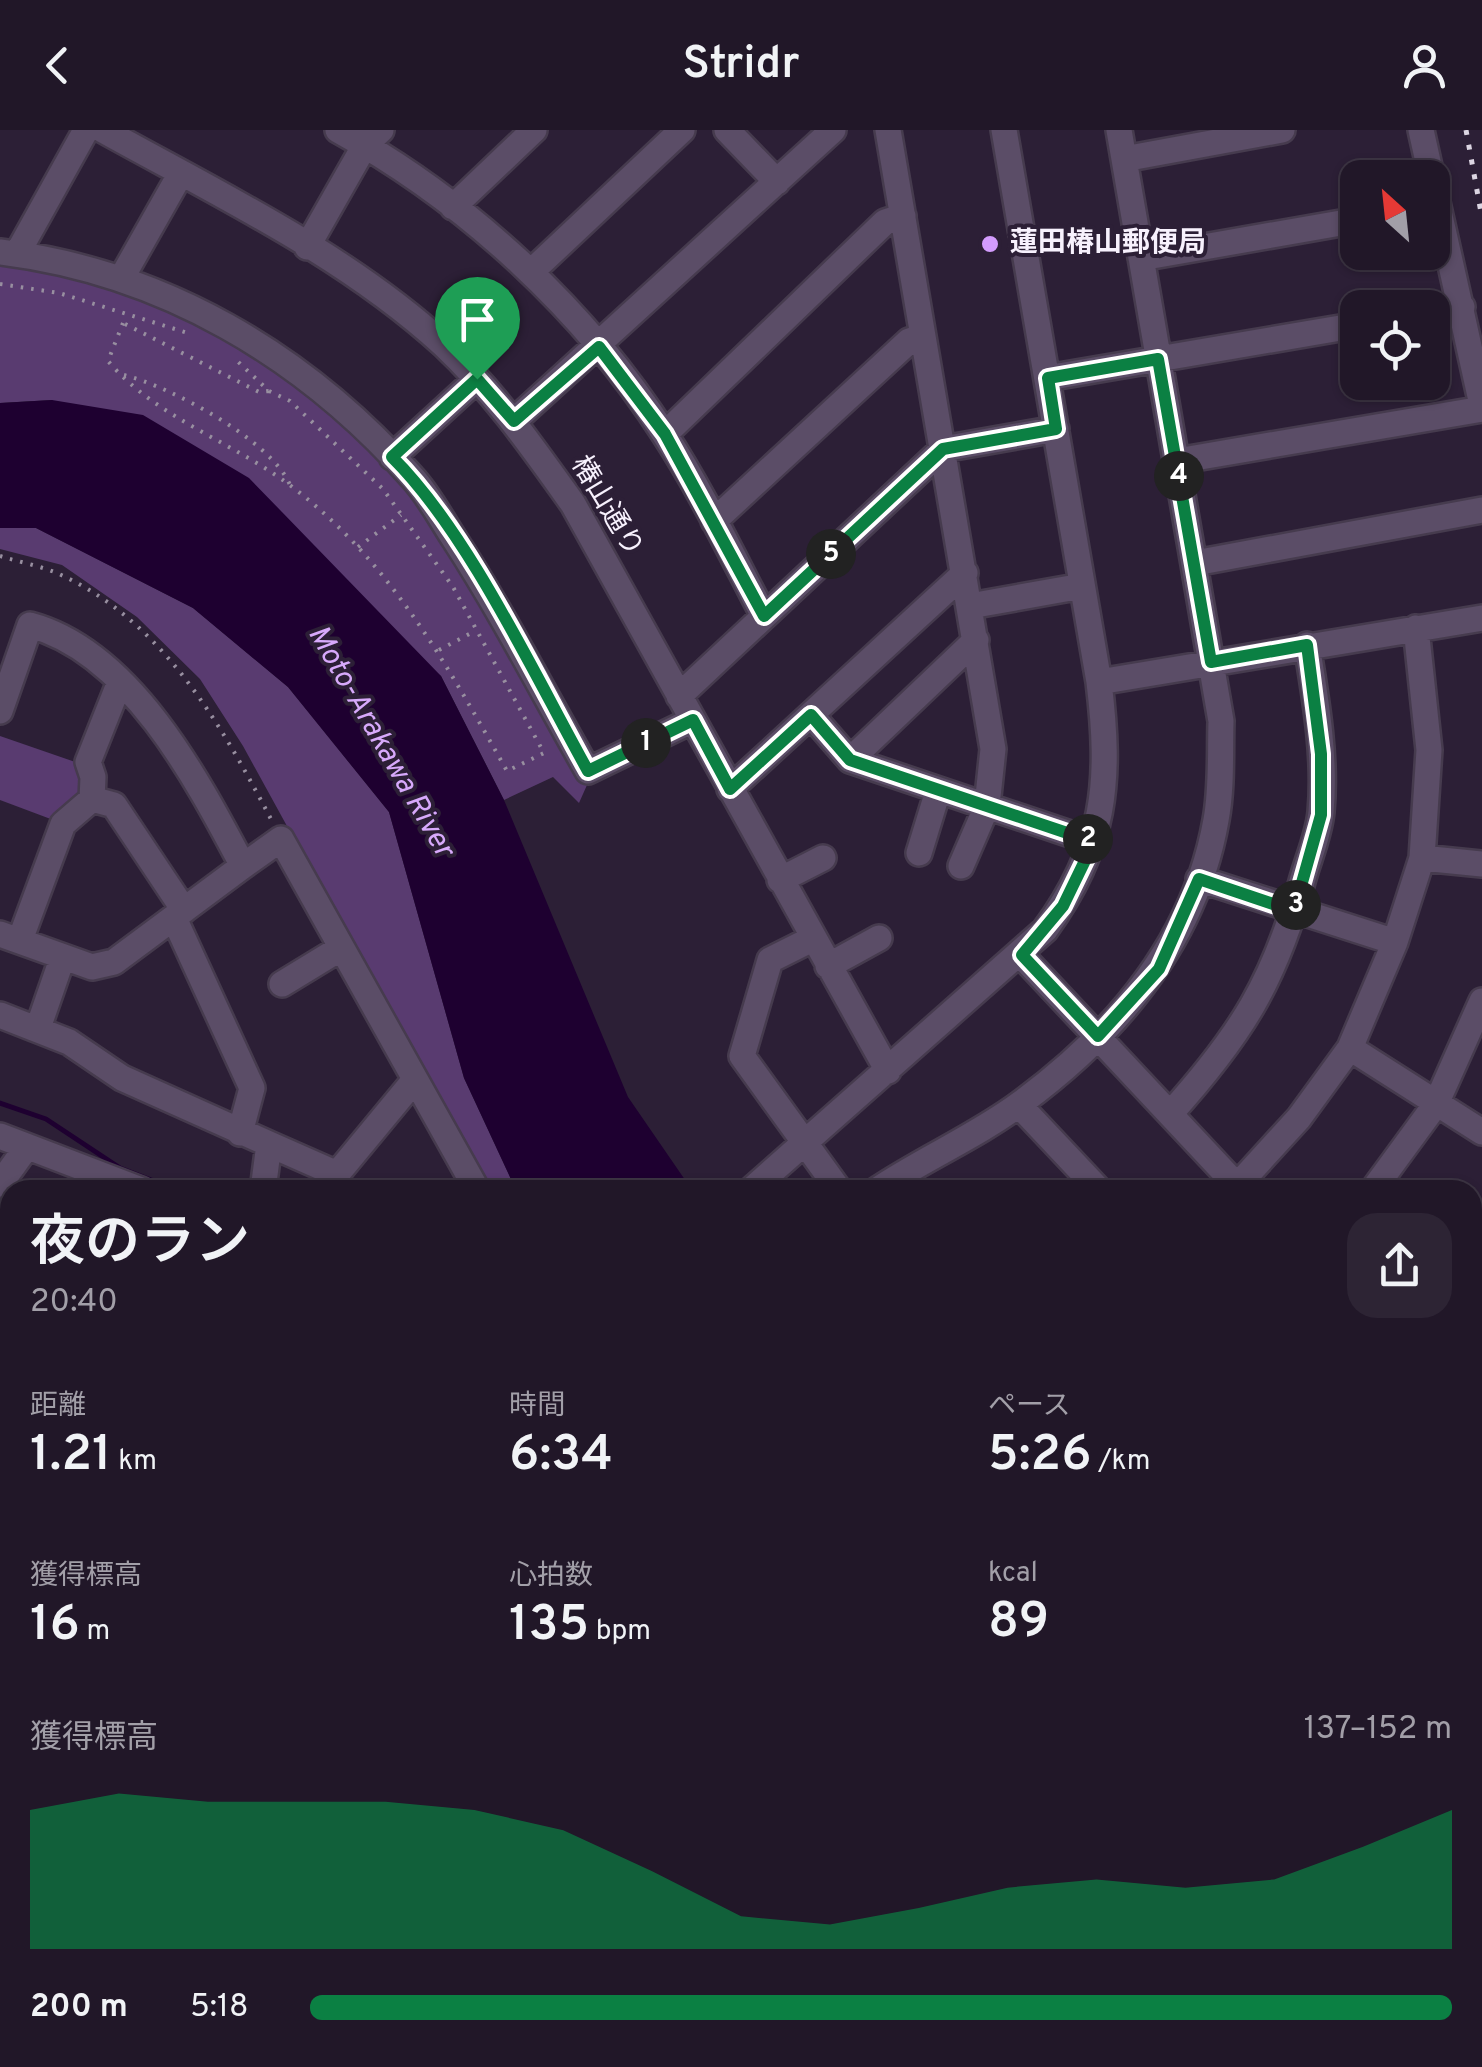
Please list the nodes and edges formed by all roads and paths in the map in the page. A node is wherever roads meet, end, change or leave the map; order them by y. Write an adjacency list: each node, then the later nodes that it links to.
1 (86, 130): 22 (street)
2 (103, 130): 16 (street, 椿山通り)
3 (338, 130): 13 (street)
4 (534, 130): 18 (street)
5 (682, 130): 25 (street)
6 (727, 130): 17 (street)
7 (833, 130): 17 (street)
8 (888, 130): 19 (street)
9 (1004, 130): 39 (street)
10 (1118, 130): 14 (street)
11 (1282, 130): 14 (street)
12 (1422, 130): 15 (street)
13 (373, 138): 18 (street); 21 (street)
14 (1124, 159): 23 (street)
15 (1428, 160)
16 (180, 173): 21 (street, 椿山通り); 26 (street)
17 (777, 182): 35 (street)
18 (453, 207): 25 (street)
19 (903, 216): 34 (street); 45 (street)
20 (1340, 223): 23 (street)
21 (308, 247): 40 (street, 椿山通り)
22 (9, 253): 26 (street)
23 (1142, 258): 37 (street)
24 (1450, 259): 28 (street)
25 (532, 272): 35 (street)
26 (120, 278): 47 (street)
27 (0, 284): 30 (path)
28 (1462, 307): 29 (street); 42 (street)
29 (1450, 309)
30 (126, 316): 31 (path); 33 (path)
31 (123, 323): 38 (path); 41 (path)
32 (1340, 328): 37 (street)
33 (198, 336)
34 (922, 337): 46 (street); 52 (street)
35 (599, 347): 43 (street); 45 (street)
36 (229, 353): 41 (path)
37 (1158, 359): 39 (street); 48 (street)
38 (118, 373): 49 (path); 49 (path)
39 (1048, 378): 44 (street)
40 (477, 379): 43 (street, 椿山通り); 47 (street)
41 (269, 391): 51 (path)
42 (1482, 407): 48 (street)
43 (514, 421): 69 (street, 椿山通り)
44 (1056, 429): 46 (street); 57 (street)
45 (665, 434): 52 (street)
46 (943, 449): 56 (street); 59 (street)
47 (392, 457): 72 (street)
48 (1177, 461): 55 (street)
49 (290, 485): 53 (path)
50 (1482, 510): 55 (street)
51 (402, 515): 53 (path); 62 (path)
52 (714, 522): 59 (street)
53 (358, 547): 65 (path)
54 (0, 556): 78 (path)
55 (1194, 563): 66 (street)
56 (965, 573): 58 (street); 71 (street)
57 (1082, 586): 58 (street); 67 (street)
58 (970, 606): 63 (street)
59 (764, 616): 69 (street)
60 (1482, 618): 61 (street)
61 (1416, 628): 64 (street); 82 (street)
62 (476, 630): 65 (path); 65 (path)
63 (976, 640): 73 (street); 77 (street)
64 (1307, 645): 66 (street); 88 (street)
65 (439, 650)
66 (1211, 662): 67 (street); 86 (street)
67 (1099, 682): 79 (street)
68 (119, 684): 70 (street); 76 (street); 84 (street)
69 (679, 696): 72 (street, 椿山通り)
70 (0, 711)
71 (811, 715): 73 (street); 74 (street)
72 (693, 720): 74 (street, 椿山通り)
73 (850, 760): 75 (street)
74 (730, 789): 87 (street, 椿山通り)
75 (938, 791): 77 (street); 80 (street)
76 (92, 799): 89 (street); 90 (street)
77 (987, 806): 79 (street); 85 (street)
78 (281, 839): 84 (street); 94 (street)
79 (1094, 842): 95 (street)
80 (919, 853)
81 (822, 858): 87 (street)
82 (1422, 858): 83 (street); 93 (street)
83 (1482, 864)
84 (243, 866): 89 (street)
85 (961, 866)
86 (1199, 879): 88 (street); 102 (street)
87 (780, 880): 92 (street, 椿山通り)
88 (1294, 911): 93 (street); 108 (street)
89 (179, 914): 96 (street); 110 (street)
90 (10, 937): 96 (street)
91 (878, 938): 97 (street)
92 (812, 939): 97 (street, 椿山通り); 112 (street)
93 (1395, 942): 103 (street)
94 (340, 948): 98 (street); 105 (street)
95 (1022, 955): 102 (street); 104 (street)
96 (62, 959): 101 (street)
97 (828, 966): 104 (street, 椿山通り)
98 (282, 984)
99 (1482, 1001): 106 (street)
100 (0, 1015): 101 (street)
101 (38, 1028): 110 (street)
102 (1098, 1036): 107 (street); 108 (street)
103 (1350, 1048): 106 (street); 124 (street)
104 (888, 1071): 112 (street)
105 (414, 1082): 113 (street); 118 (street)
106 (1436, 1104): 109 (street); 125 (street)
107 (1020, 1105): 121 (street); 122 (street)
108 (1170, 1114): 123 (street)
109 (1482, 1132)
110 (240, 1133): 113 (street)
111 (0, 1136): 114 (street)
112 (806, 1142): 119 (street); 120 (street)
113 (269, 1144): 117 (street)
114 (26, 1148): 115 (street); 116 (street)
115 (3, 1180)
116 (114, 1180)
117 (264, 1180)
118 (471, 1180)
119 (763, 1180)
120 (832, 1180)
121 (893, 1180)
122 (1090, 1180)
123 (1232, 1180)
124 (1246, 1180)
125 (1380, 1180)

